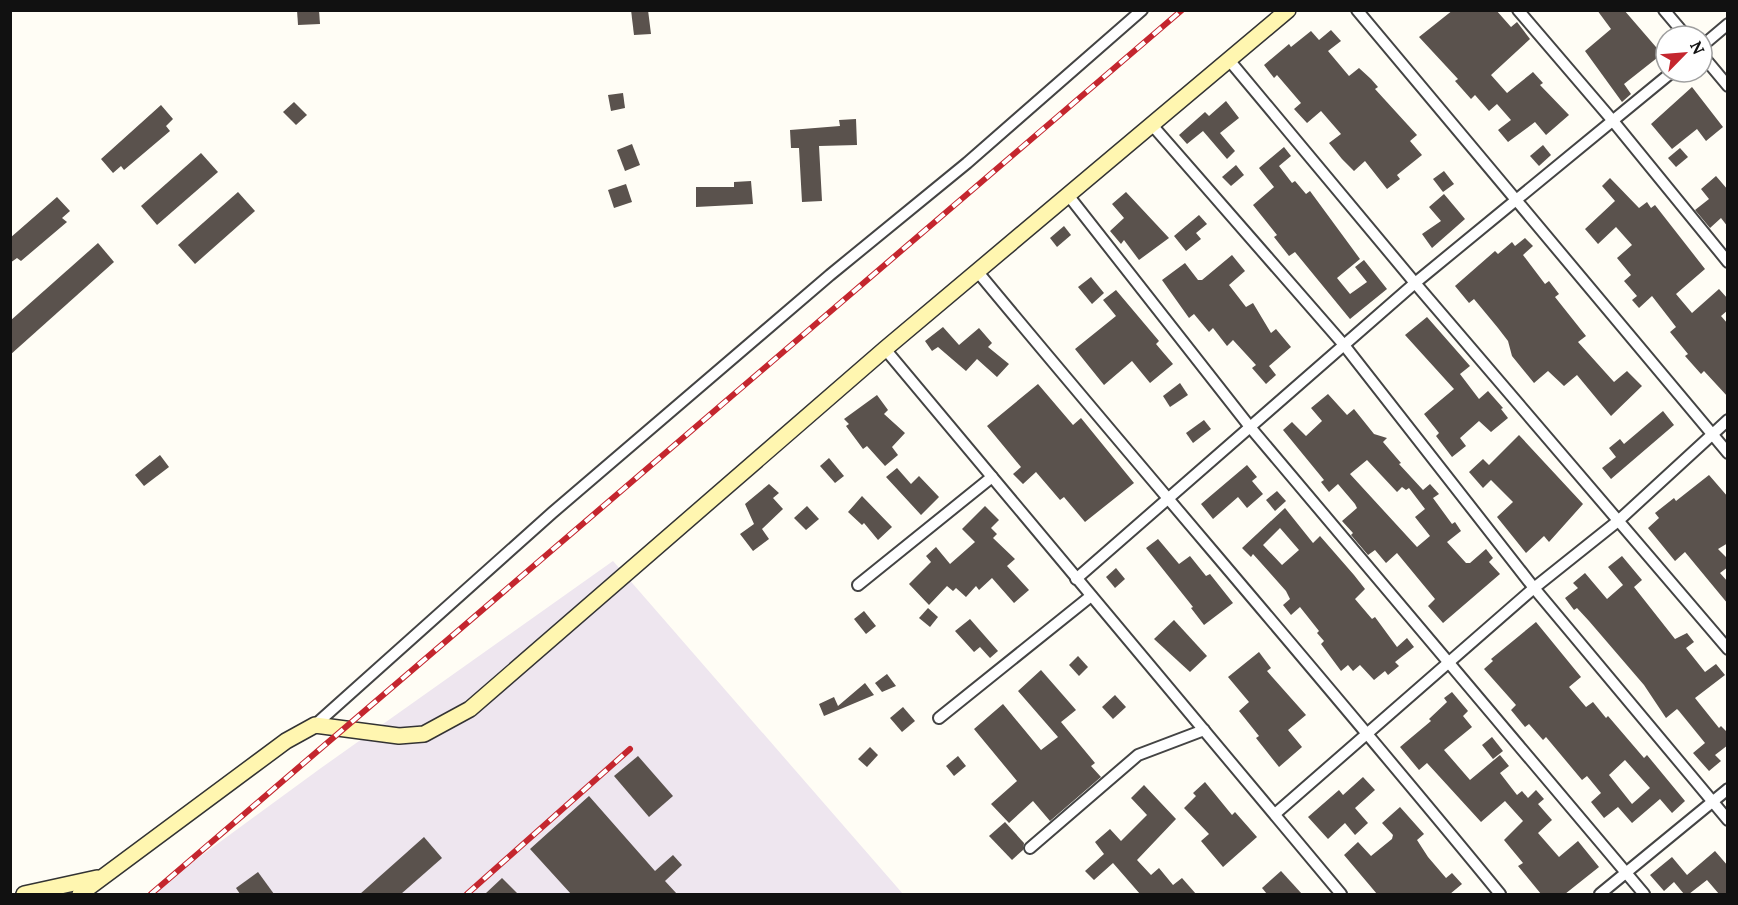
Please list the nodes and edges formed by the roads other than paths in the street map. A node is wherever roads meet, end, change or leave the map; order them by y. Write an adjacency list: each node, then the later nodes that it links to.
1 (1142, 10): 36 (street)
2 (1288, 10): 9 (street)
3 (1357, 10): 16 (street)
4 (1518, 10): 13 (street)
5 (1664, 10): 6 (street)
6 (1676, 24)
7 (1728, 24): 8 (street)
8 (1714, 36)
9 (1229, 60): 14 (street); 19 (street)
10 (1714, 69): 12 (street)
11 (1658, 84): 13 (street)
12 (1728, 86)
13 (1613, 121): 16 (street); 17 (street)
14 (1152, 125): 15 (street); 20 (street)
15 (1068, 195): 18 (street); 23 (street)
16 (1516, 202): 19 (street); 24 (street)
17 (1728, 262)
18 (977, 271): 21 (street); 27 (street)
19 (1415, 284): 20 (street); 28 (street)
20 (1344, 345): 23 (street); 31 (street)
21 (885, 349): 26 (street); 36 (street)
22 (1728, 420): 24 (street)
23 (1250, 427): 27 (street); 34 (street)
24 (1711, 433): 25 (street); 28 (street)
25 (1728, 453)
26 (992, 477): 29 (street); 30 (street)
27 (1167, 500): 29 (street); 38 (street)
28 (1618, 521): 31 (street); 33 (street)
29 (1077, 579): 32 (street)
30 (858, 585)
31 (1534, 588): 34 (street); 40 (street)
32 (1091, 596): 35 (street); 37 (street)
33 (1728, 649)
34 (1451, 662): 38 (street); 44 (street)
35 (939, 718)
36 (315, 725): 45 (street)
37 (1204, 730): 41 (street); 43 (street)
38 (1368, 733): 41 (street); 50 (street)
39 (1728, 789): 40 (street)
40 (1712, 802): 42 (street); 44 (street)
41 (1275, 814): 49 (street)
42 (1728, 820)
43 (1030, 848)
44 (1626, 872): 51 (street); 52 (street)
45 (100, 878): 47 (street); 48 (street)
46 (10, 892): 47 (street)
47 (22, 894)
48 (80, 894)
49 (1341, 894)
50 (1500, 894)
51 (1600, 894)
52 (1644, 894)

